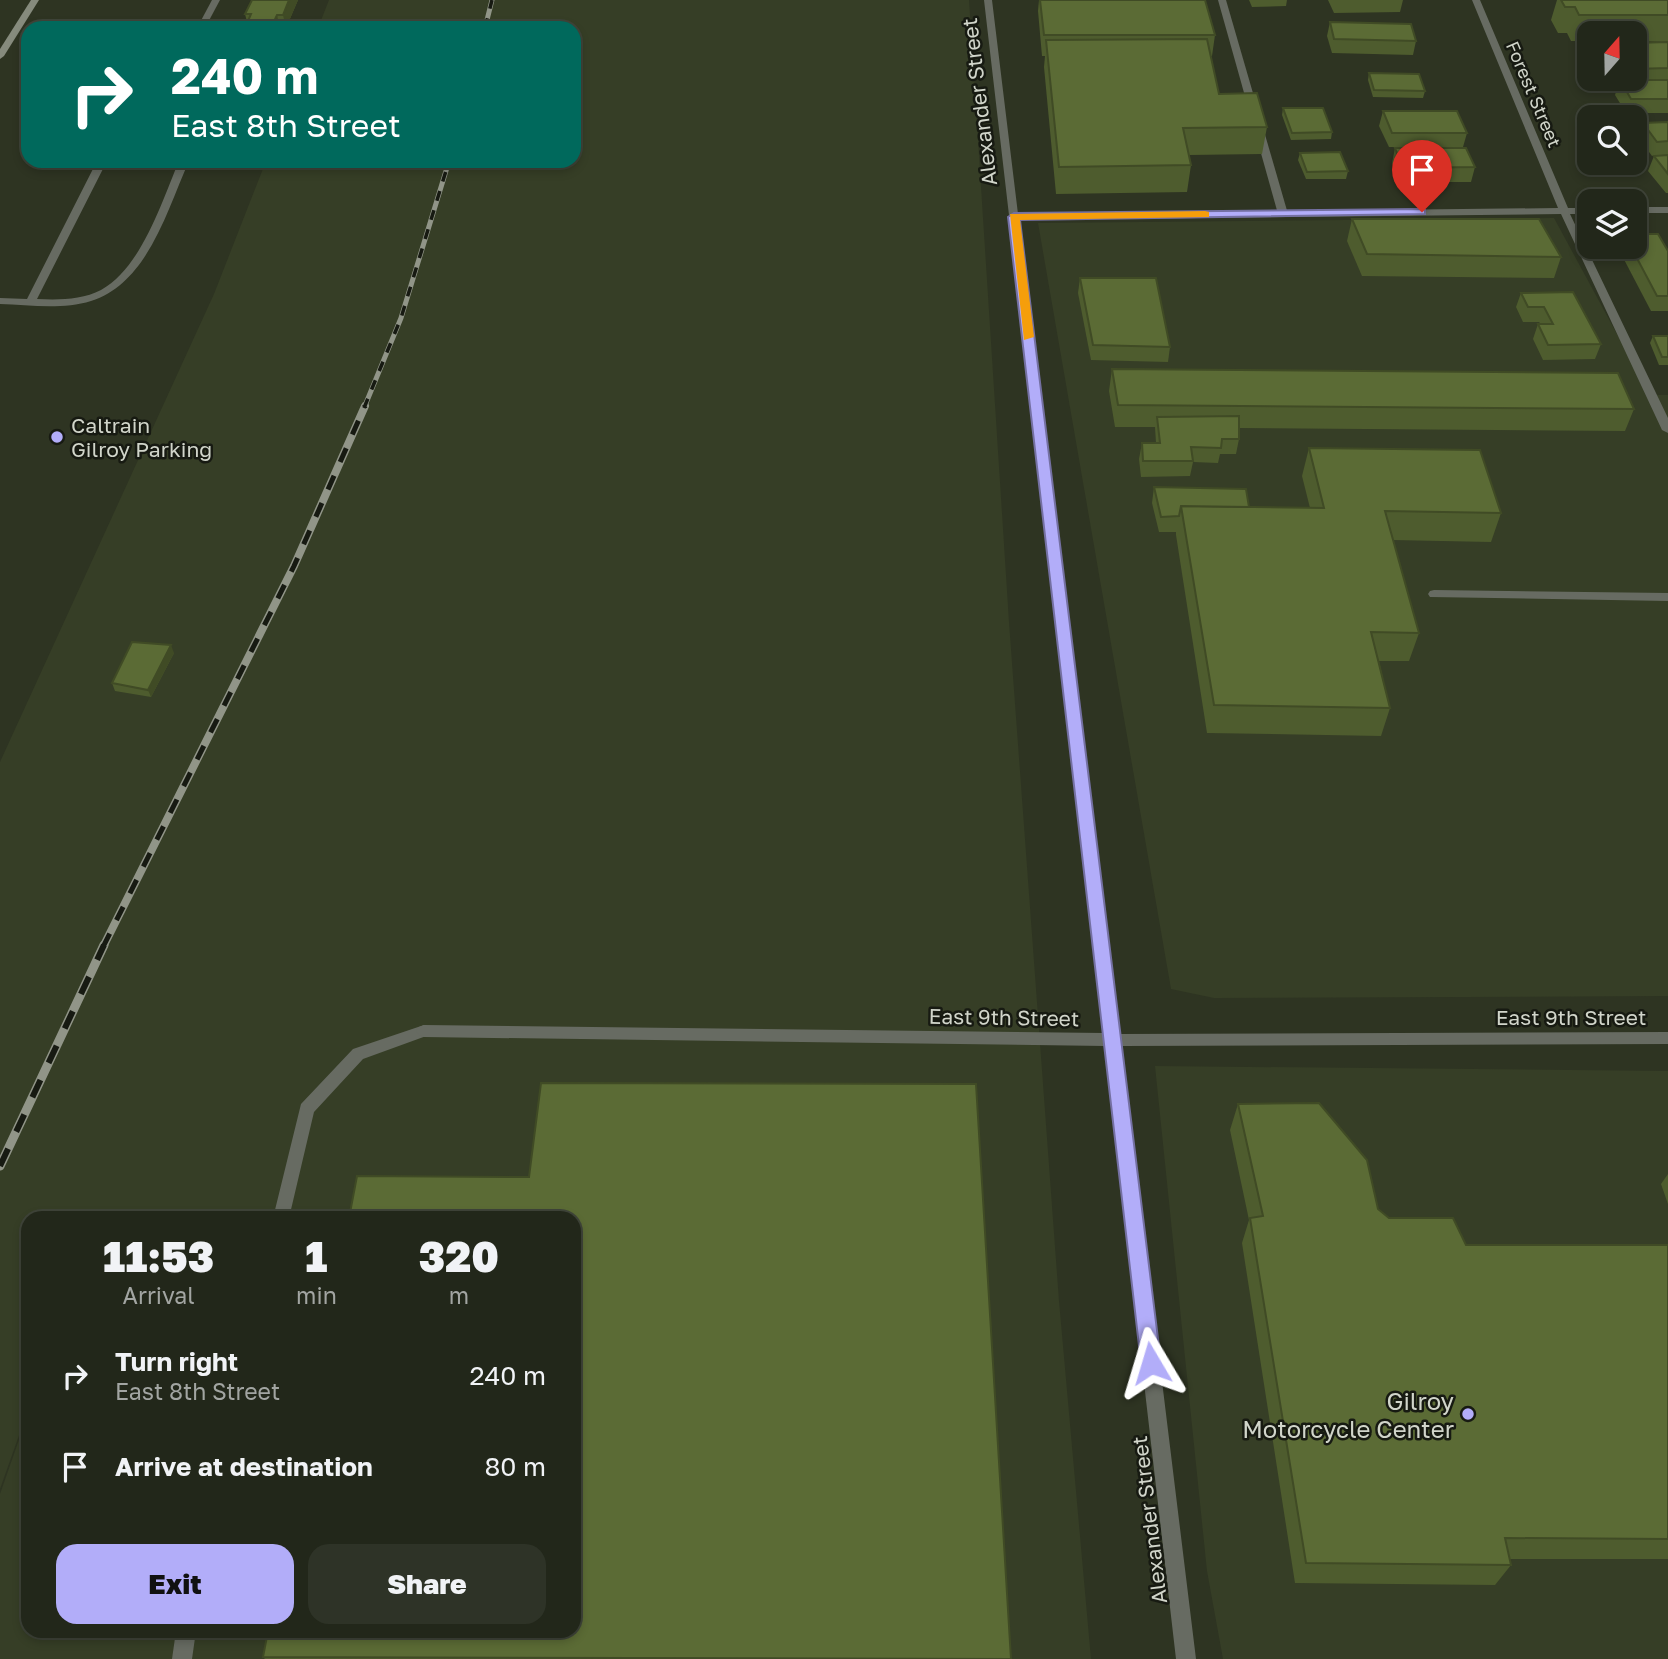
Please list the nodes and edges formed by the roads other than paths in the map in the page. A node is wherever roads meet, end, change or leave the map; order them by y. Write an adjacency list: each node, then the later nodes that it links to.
1 (35, 0): 6 (main road)
2 (216, 0): 7 (street)
3 (988, 0): 17 (street, Alexander Street)
4 (1222, 0): 16 (street)
5 (1476, 0): 13 (street, Forest Street)
6 (22, 21)
7 (205, 21)
8 (21, 22): 9 (main road)
9 (0, 56)
10 (98, 168): 19 (street)
11 (181, 168): 19 (street)
12 (1668, 210): 15 (street)
13 (1564, 211): 14 (street); 16 (street); 20 (street, Forest Street)
14 (1577, 211)
15 (1647, 211)
16 (1283, 214): 17 (street)
17 (1014, 217): 24 (street, Alexander Street)
18 (0, 301): 19 (street)
19 (31, 301)
20 (1668, 430)
21 (1434, 594): 22 (street)
22 (1668, 597)
23 (1668, 1038): 24 (street, East 9th Street)
24 (1112, 1040): 25 (street, East 9th Street); 28 (street, Alexander Street)
25 (283, 1211)
26 (185, 1638): 27 (street)
27 (182, 1659)
28 (1186, 1659)

